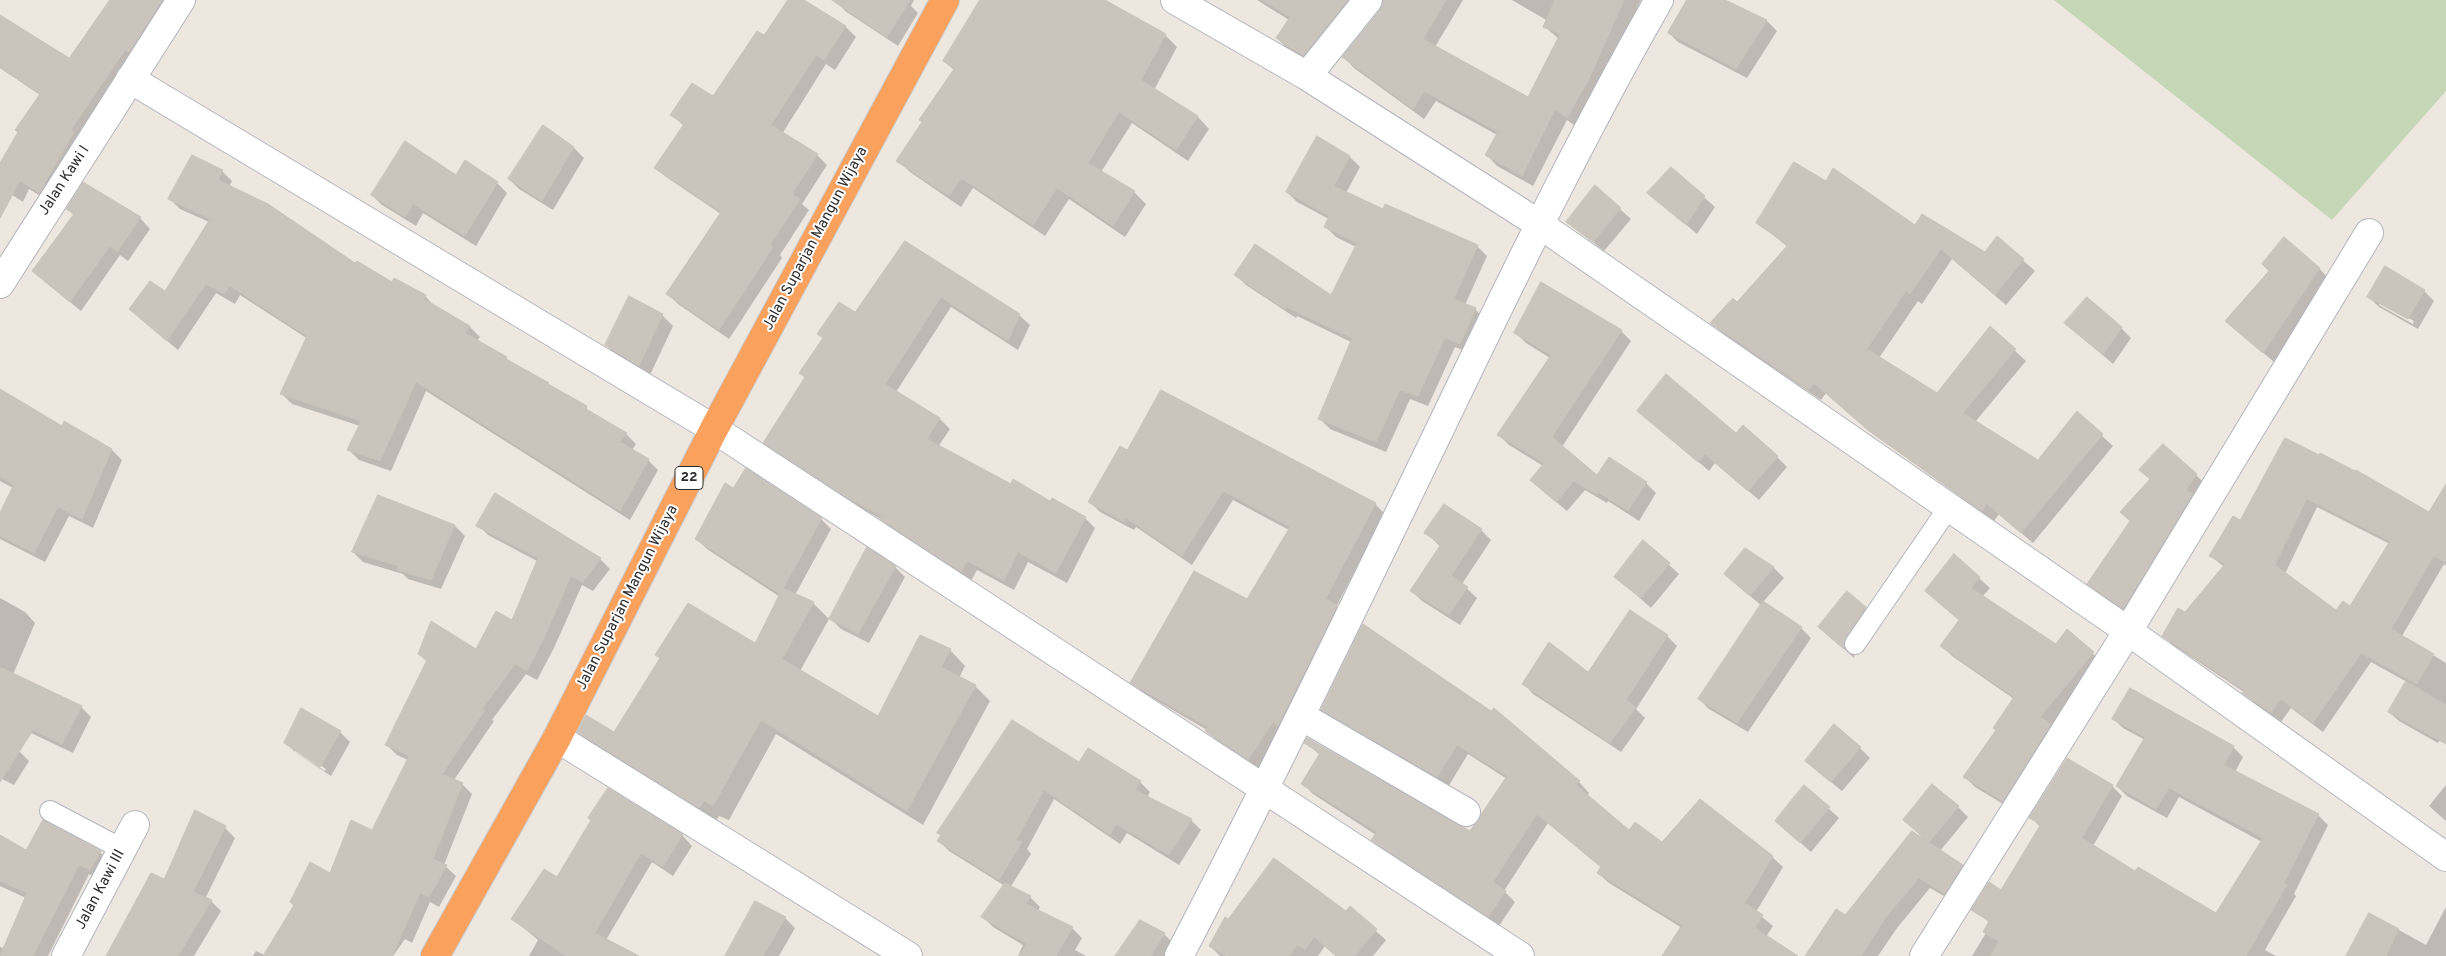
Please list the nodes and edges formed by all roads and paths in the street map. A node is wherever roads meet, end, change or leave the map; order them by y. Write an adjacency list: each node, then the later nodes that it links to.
1 (181, 0): 7 (street, Jalan Kawi I)
2 (945, 0): 11 (highway, Jalan Suparjan Mangun Wijaya / 22)
3 (1175, 0): 6 (street)
4 (1368, 0): 6 (street)
5 (1659, 0): 8 (street)
6 (1307, 76): 8 (street)
7 (130, 79): 10 (street, Jalan Kawi I); 11 (street)
8 (1539, 224): 12 (street); 15 (street)
9 (2369, 233): 13 (street)
10 (0, 284)
11 (714, 429): 16 (highway, Jalan Suparjan Mangun Wijaya / 22); 17 (street)
12 (1949, 507): 13 (street); 14 (lane)
13 (2128, 631): 22 (street); 28 (street)
14 (1855, 644)
15 (1301, 716): 17 (street); 19 (street)
16 (556, 738): 24 (highway, Jalan Suparjan Mangun Wijaya / 22); 25 (street)
17 (1264, 791): 26 (street); 27 (street)
18 (50, 811): 21 (lane)
19 (1466, 812)
20 (136, 825): 21 (street, Jalan Kawi III)
21 (122, 849): 23 (street, Jalan Kawi III)
22 (2446, 857)
23 (66, 956)
24 (436, 956)
25 (908, 956)
26 (1178, 956)
27 (1520, 956)
28 (1924, 956)

